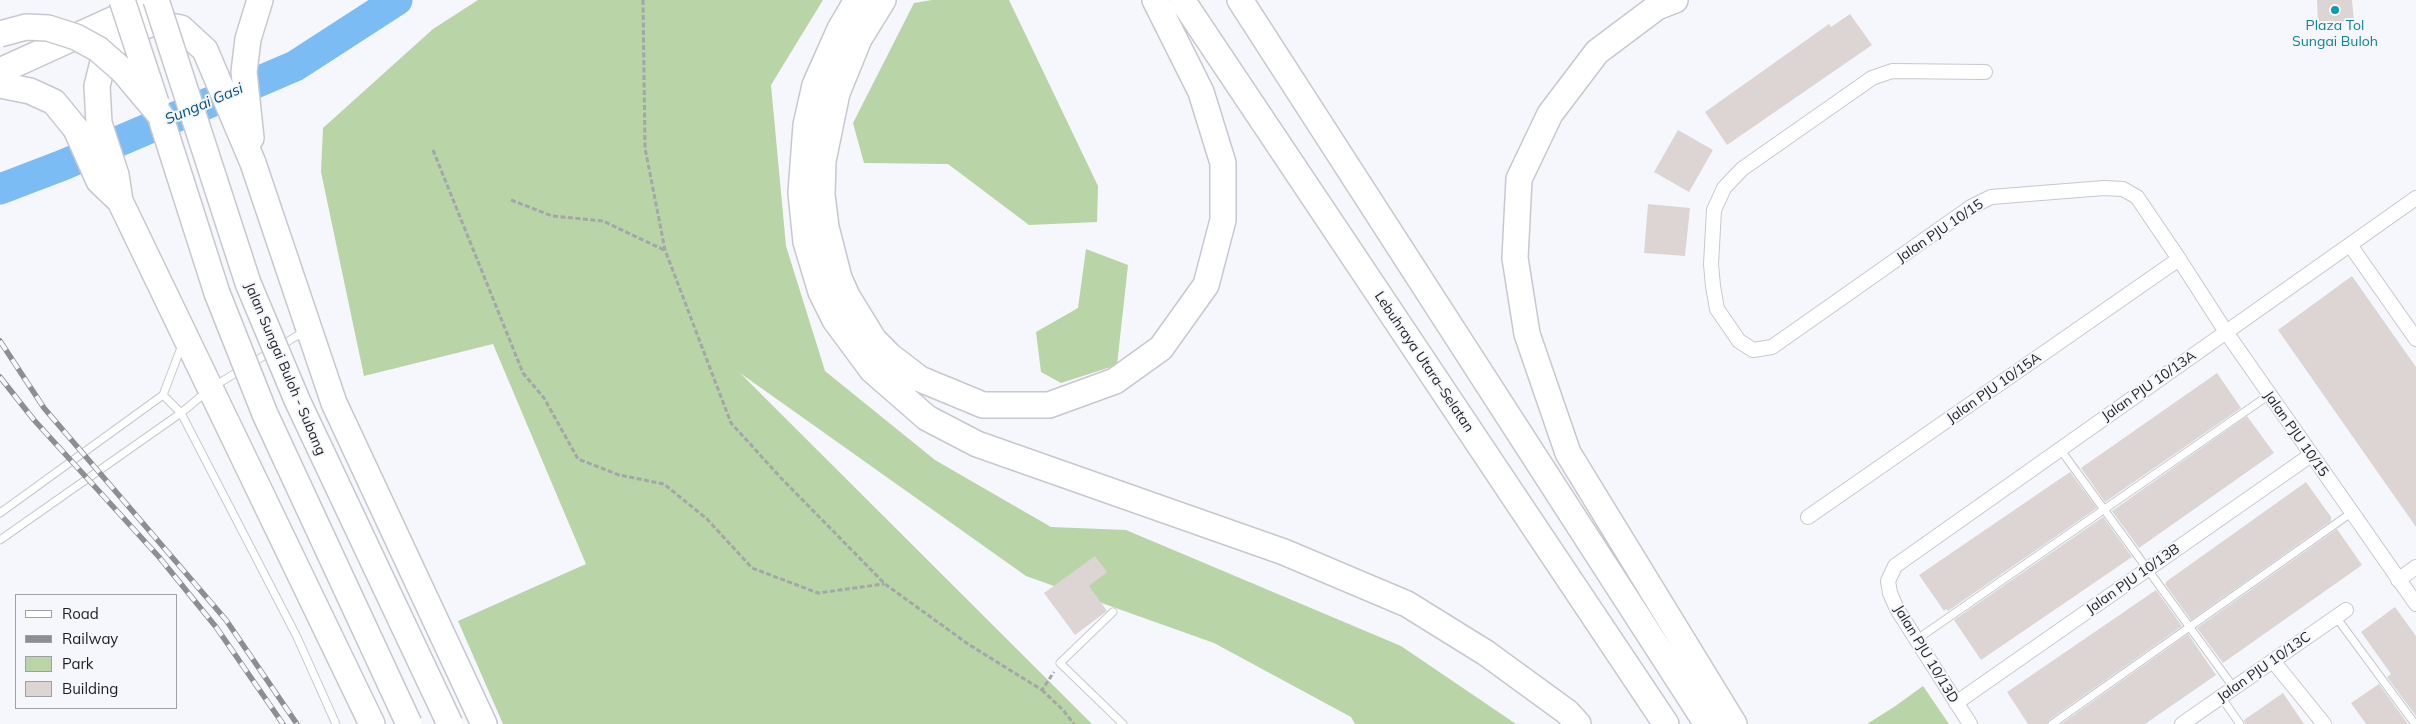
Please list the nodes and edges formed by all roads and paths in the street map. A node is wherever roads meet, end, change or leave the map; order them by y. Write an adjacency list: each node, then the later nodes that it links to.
1 (122, 0): 15 (highway, bridge)
2 (156, 0): 12 (highway); 58 (highway, Jalan Sungai Buloh - Subang, bridge)
3 (260, 0): 17 (highway)
4 (642, 0): 22 (path)
5 (857, 0): 62 (highway)
6 (884, 0): 7 (highway)
7 (1155, 0)
8 (1182, 0): 63 (highway, Lebuhraya Utara–Selatan)
9 (1240, 0): 64 (highway)
10 (1676, 0): 65 (highway)
11 (0, 34): 15 (highway, bridge)
12 (0, 71)
13 (1986, 72): 23 (street, Jalan PJU 10/15)
14 (0, 85): 20 (highway)
15 (160, 115): 57 (highway, bridge)
16 (433, 150): 43 (path)
17 (253, 163): 20 (highway); 24 (highway)
18 (2416, 198): 21 (street, Jalan PJU 10/13A)
19 (511, 200): 22 (path)
20 (120, 201): 26 (highway)
21 (2350, 245): 25 (street, Jalan PJU 10/13A); 27 (street)
22 (665, 250): 43 (path)
23 (2179, 259): 25 (street, Jalan PJU 10/15); 37 (street, Jalan PJU 10/15A)
24 (309, 329): 28 (lane); 59 (highway)
25 (2226, 332): 30 (street, Jalan PJU 10/15); 32 (street, Jalan PJU 10/13A)
26 (186, 335): 28 (highway); 29 (lane)
27 (2416, 339)
28 (211, 388): 31 (lane); 56 (highway)
29 (163, 395): 31 (lane); 35 (lane)
30 (2269, 395): 33 (street, Jalan PJU 10/15); 34 (lane)
31 (181, 412): 38 (lane); 55 (lane)
32 (2060, 449): 34 (lane); 41 (street, Jalan PJU 10/13A)
33 (2311, 455): 36 (street, Jalan PJU 10/15); 40 (street, Jalan PJU 10/13B)
34 (2104, 510): 40 (lane); 48 (lane)
35 (0, 513)
36 (2351, 513): 42 (street, Jalan PJU 10/15); 47 (lane)
37 (1808, 517)
38 (0, 540)
39 (2416, 567): 42 (street)
40 (2147, 569): 47 (lane); 54 (street, Jalan PJU 10/13B)
41 (1888, 580): 48 (street, Jalan PJU 10/13D)
42 (2398, 580): 44 (street, Jalan PJU 10/15)
43 (885, 584): 52 (path)
44 (2416, 604)
45 (1113, 612): 50 (lane)
46 (2341, 613): 49 (street, Jalan PJU 10/13C); 71 (lane)
47 (2190, 628): 51 (lane); 67 (lane)
48 (1916, 640): 54 (street, Jalan PJU 10/13D)
49 (2273, 661): 51 (street, Jalan PJU 10/13C); 70 (street)
50 (1060, 663): 52 (path); 61 (lane)
51 (2234, 688): 53 (street, Jalan PJU 10/13C)
52 (1042, 690): 60 (path)
53 (2221, 697): 68 (street, Jalan PJU 10/13C); 69 (lane)
54 (1956, 703): 66 (street, Jalan PJU 10/13D)
55 (336, 724)
56 (372, 724)
57 (409, 724)
58 (450, 724)
59 (484, 724)
60 (1074, 724)
61 (1123, 724)
62 (1578, 724)
63 (1666, 724)
64 (1707, 724)
65 (1734, 724)
66 (1970, 724)
67 (2052, 724)
68 (2182, 724)
69 (2240, 724)
70 (2324, 724)
71 (2415, 724)

